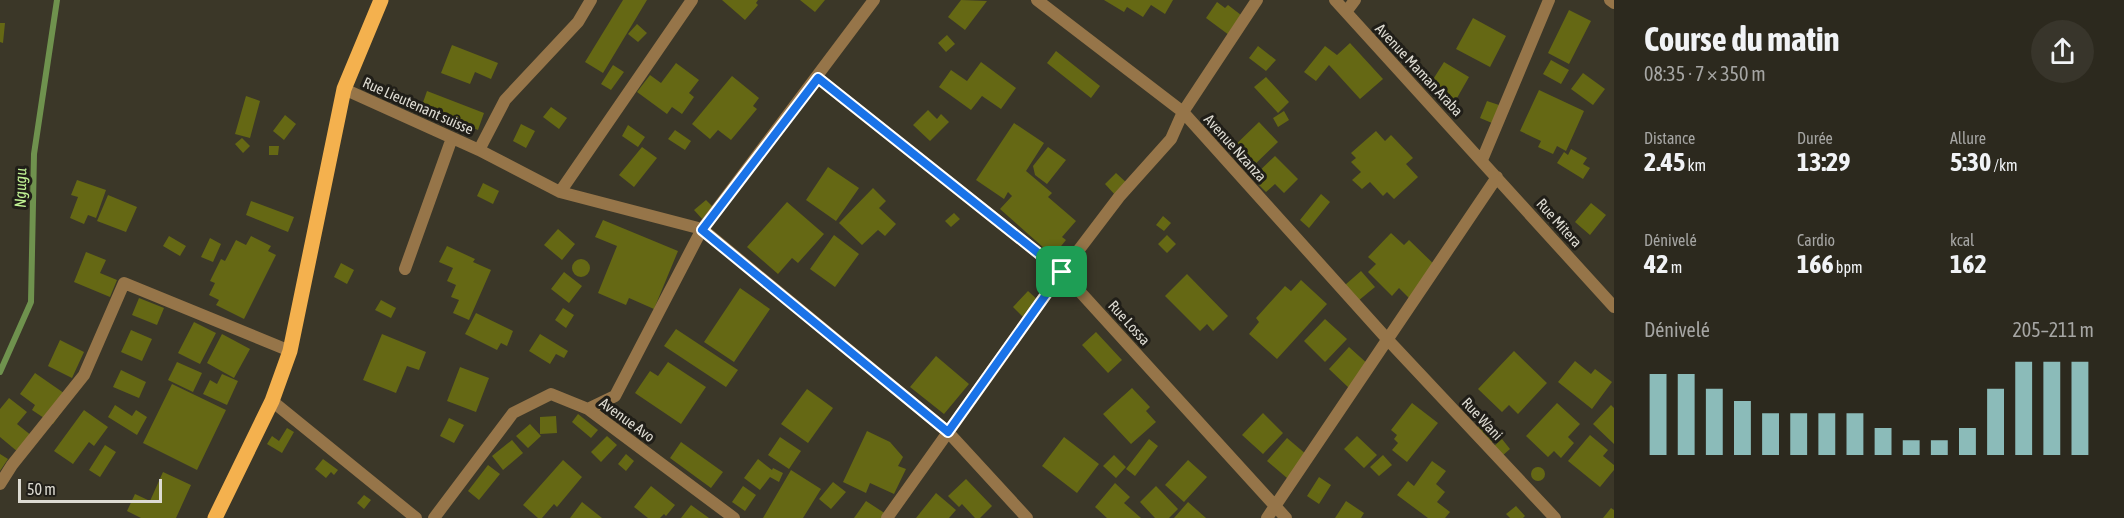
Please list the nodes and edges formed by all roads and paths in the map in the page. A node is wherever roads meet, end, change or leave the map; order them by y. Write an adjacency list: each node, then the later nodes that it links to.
1 (381, 0): 14 (main road)
2 (591, 0): 17 (street)
3 (692, 0): 20 (street)
4 (874, 0): 13 (street)
5 (1037, 0): 15 (street, Avenue Nzanza)
6 (1257, 0): 15 (street)
7 (1335, 0): 12 (street, Avenue Maman Araba)
8 (1355, 0): 12 (street)
9 (1549, 0): 18 (street)
10 (1610, 0): 11 (street)
11 (1614, 3)
12 (1346, 12): 18 (street, Avenue Maman Araba)
13 (818, 78): 21 (street); 23 (street, Rue Lossa)
14 (344, 89): 16 (street, Rue Lieutenant suisse); 26 (main road)
15 (1183, 112): 23 (street); 25 (street, Avenue Nzanza)
16 (452, 138): 17 (street, Rue Lieutenant suisse); 22 (street)
17 (479, 150): 20 (street, Rue Lieutenant suisse)
18 (1482, 160): 19 (street, Rue Mitera)
19 (1497, 177): 24 (street, Rue Mitera); 25 (street)
20 (560, 192): 21 (street, Rue Lieutenant suisse)
21 (702, 230): 28 (street); 29 (street)
22 (405, 270)
23 (1062, 272): 29 (street); 31 (street, Rue Lossa)
24 (1614, 307)
25 (1388, 340): 31 (street); 40 (street, Rue Wani)
26 (290, 351): 27 (main road); 30 (street)
27 (272, 401): 32 (main road); 33 (street)
28 (588, 409): 34 (street, Avenue Avo); 35 (street, Avenue Avo)
29 (948, 432): 36 (street); 37 (street)
30 (0, 484)
31 (1275, 506): 38 (street); 39 (street, Rue Lossa)
32 (215, 518)
33 (416, 518)
34 (434, 518)
35 (734, 518)
36 (887, 518)
37 (1027, 518)
38 (1267, 518)
39 (1286, 518)
40 (1555, 518)

